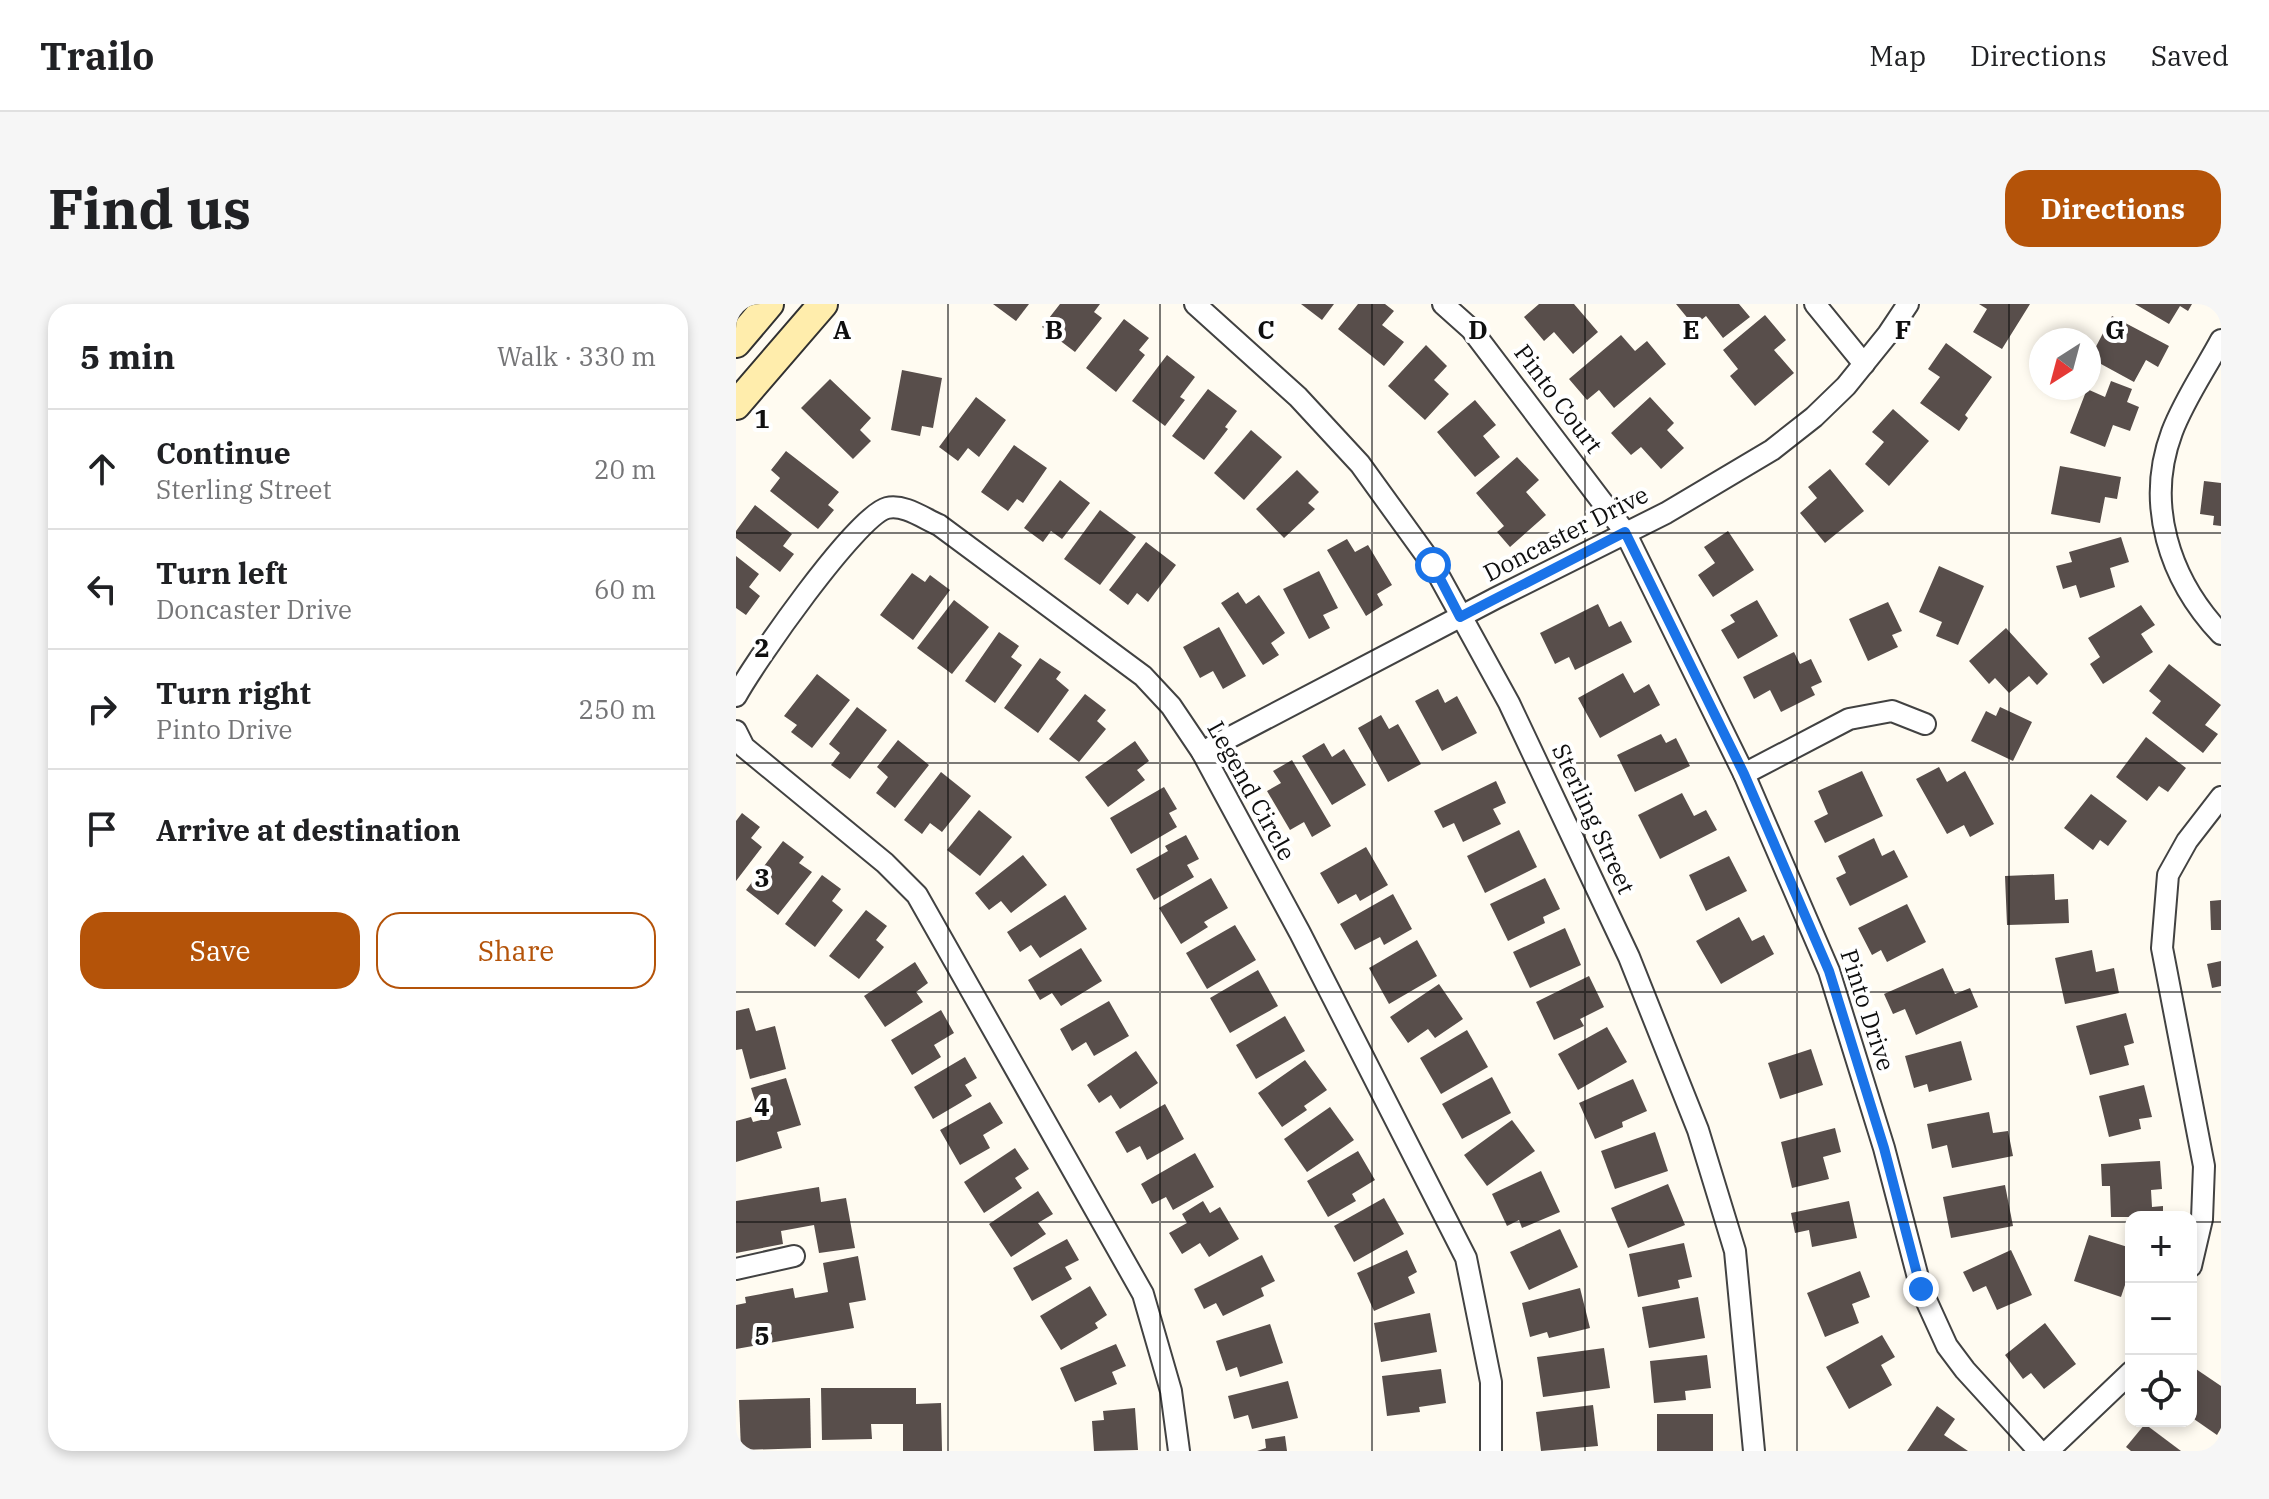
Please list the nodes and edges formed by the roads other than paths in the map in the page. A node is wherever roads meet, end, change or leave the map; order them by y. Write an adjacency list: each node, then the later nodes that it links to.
1 (769, 304): 8 (main road)
2 (823, 304): 10 (main road)
3 (1195, 304): 12 (street, Sterling Street)
4 (1443, 304): 11 (street, Pinto Court)
5 (1815, 304): 9 (street)
6 (1908, 304): 9 (street, Doncaster Drive)
7 (2221, 340): 13 (street)
8 (736, 343)
9 (1864, 364): 11 (street, Doncaster Drive)
10 (736, 405)
11 (1625, 532): 12 (street, Doncaster Drive); 18 (street, Pinto Drive)
12 (1460, 617): 17 (street, Doncaster Drive); 26 (street, Sterling Street)
13 (2221, 634)
14 (736, 696): 17 (street, Legend Circle)
15 (1925, 724): 18 (street)
16 (736, 731): 24 (street)
17 (1202, 752): 25 (street, Legend Circle)
18 (1744, 774): 27 (street, Pinto Drive)
19 (2221, 797): 20 (street)
20 (2197, 1240)
21 (794, 1256): 22 (street)
22 (736, 1269)
23 (2125, 1378): 28 (street)
24 (1179, 1451)
25 (1491, 1451)
26 (1754, 1451)
27 (2039, 1451)
28 (2048, 1451)

